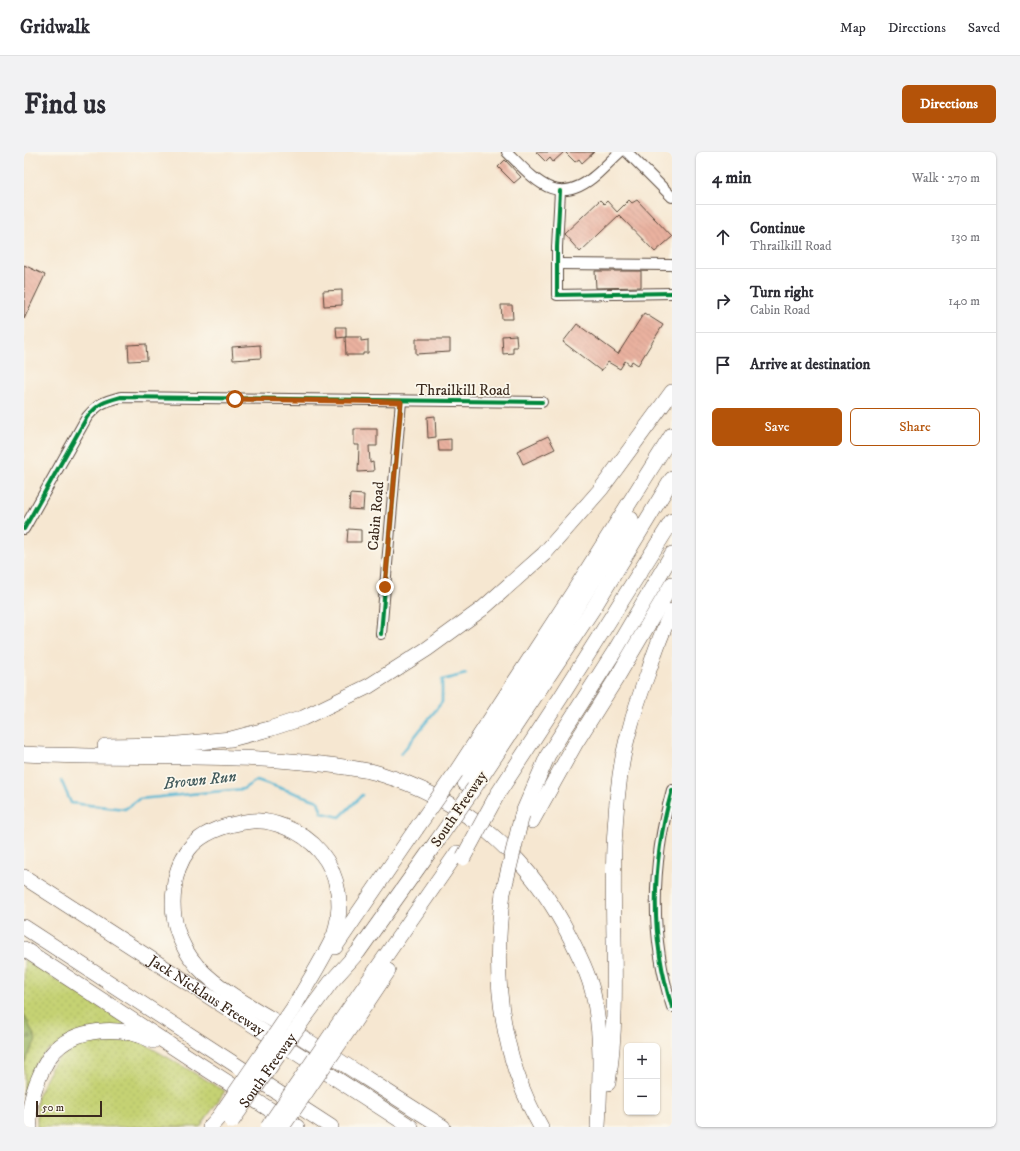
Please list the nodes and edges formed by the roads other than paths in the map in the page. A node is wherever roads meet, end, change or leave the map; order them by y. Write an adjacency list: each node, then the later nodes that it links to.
1 (507, 152): 4 (street)
2 (620, 152): 4 (street)
3 (626, 152): 5 (street)
4 (560, 191): 6 (street)
5 (672, 197)
6 (557, 264): 7 (street); 8 (street)
7 (672, 265)
8 (672, 293)
9 (672, 392): 21 (highway)
10 (401, 402): 11 (street, Thrailkill Road); 16 (street, Thrailkill Road); 20 (street, Cabin Road)
11 (542, 402)
12 (672, 436): 23 (highway)
13 (672, 447): 23 (highway)
14 (672, 479): 23 (highway, South Freeway)
15 (672, 521): 32 (highway, South Freeway, bridge)
16 (24, 529)
17 (672, 554): 25 (highway)
18 (672, 584): 25 (highway)
19 (672, 611): 43 (highway)
20 (381, 634)
21 (24, 749)
22 (24, 754): 43 (highway)
23 (465, 781): 26 (highway, South Freeway, bridge); 26 (highway, bridge)
24 (672, 790): 30 (street)
25 (527, 818): 42 (highway, bridge)
26 (427, 835): 31 (highway); 31 (highway, South Freeway)
27 (24, 877): 40 (highway, Jack Nicklaus Freeway)
28 (24, 926): 39 (highway)
29 (24, 949): 33 (highway)
30 (672, 1006)
31 (299, 1012): 34 (highway, South Freeway, bridge); 41 (highway)
32 (347, 1022): 36 (highway, South Freeway, bridge); 37 (highway, bridge)
33 (202, 1066): 35 (highway); 38 (highway)
34 (220, 1124)
35 (30, 1127)
36 (268, 1127)
37 (282, 1127)
38 (297, 1127)
39 (331, 1127)
40 (411, 1127)
41 (443, 1127)
42 (541, 1127)
43 (598, 1127)

